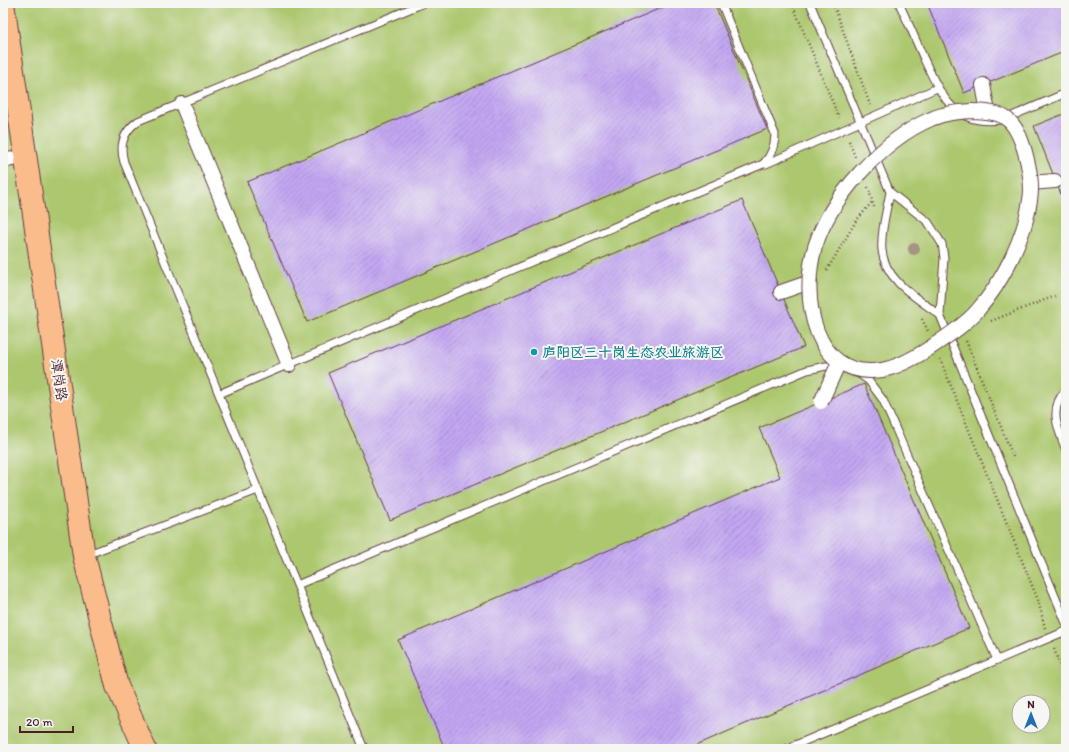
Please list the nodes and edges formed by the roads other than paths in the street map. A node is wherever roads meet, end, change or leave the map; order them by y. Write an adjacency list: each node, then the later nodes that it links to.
1 (3, 3): 6 (main road, 潭岗路)
2 (424, 3): 10 (lane)
3 (721, 3): 15 (lane)
4 (810, 3): 12 (lane)
5 (900, 3): 8 (lane)
6 (9, 78): 13 (main road, 潭岗路)
7 (983, 85): 11 (street)
8 (938, 88): 9 (lane); 12 (lane)
9 (1066, 93)
10 (182, 104): 23 (street); 25 (lane)
11 (988, 112): 17 (street, bridge); 19 (street, bridge)
12 (860, 122): 15 (lane); 18 (lane)
13 (26, 156): 14 (street); 29 (main road, 潭岗路)
14 (3, 161)
15 (758, 167): 23 (lane)
16 (1055, 181): 17 (street)
17 (1031, 183): 22 (street, bridge)
18 (890, 192): 21 (lane); 21 (lane)
19 (810, 282): 20 (street); 22 (street, bridge)
20 (781, 292)
21 (940, 315): 31 (lane)
22 (839, 362): 26 (street, bridge)
23 (289, 365): 25 (lane)
24 (1066, 390): 27 (lane)
25 (219, 394): 28 (lane)
26 (821, 402)
27 (1066, 450)
28 (258, 490): 29 (lane); 30 (lane)
29 (84, 556): 34 (main road, 潭岗路)
30 (297, 585): 33 (lane); 35 (lane)
31 (1066, 623)
32 (1066, 631): 33 (lane)
33 (996, 660): 36 (lane)
34 (145, 749)
35 (364, 749)
36 (786, 749)

